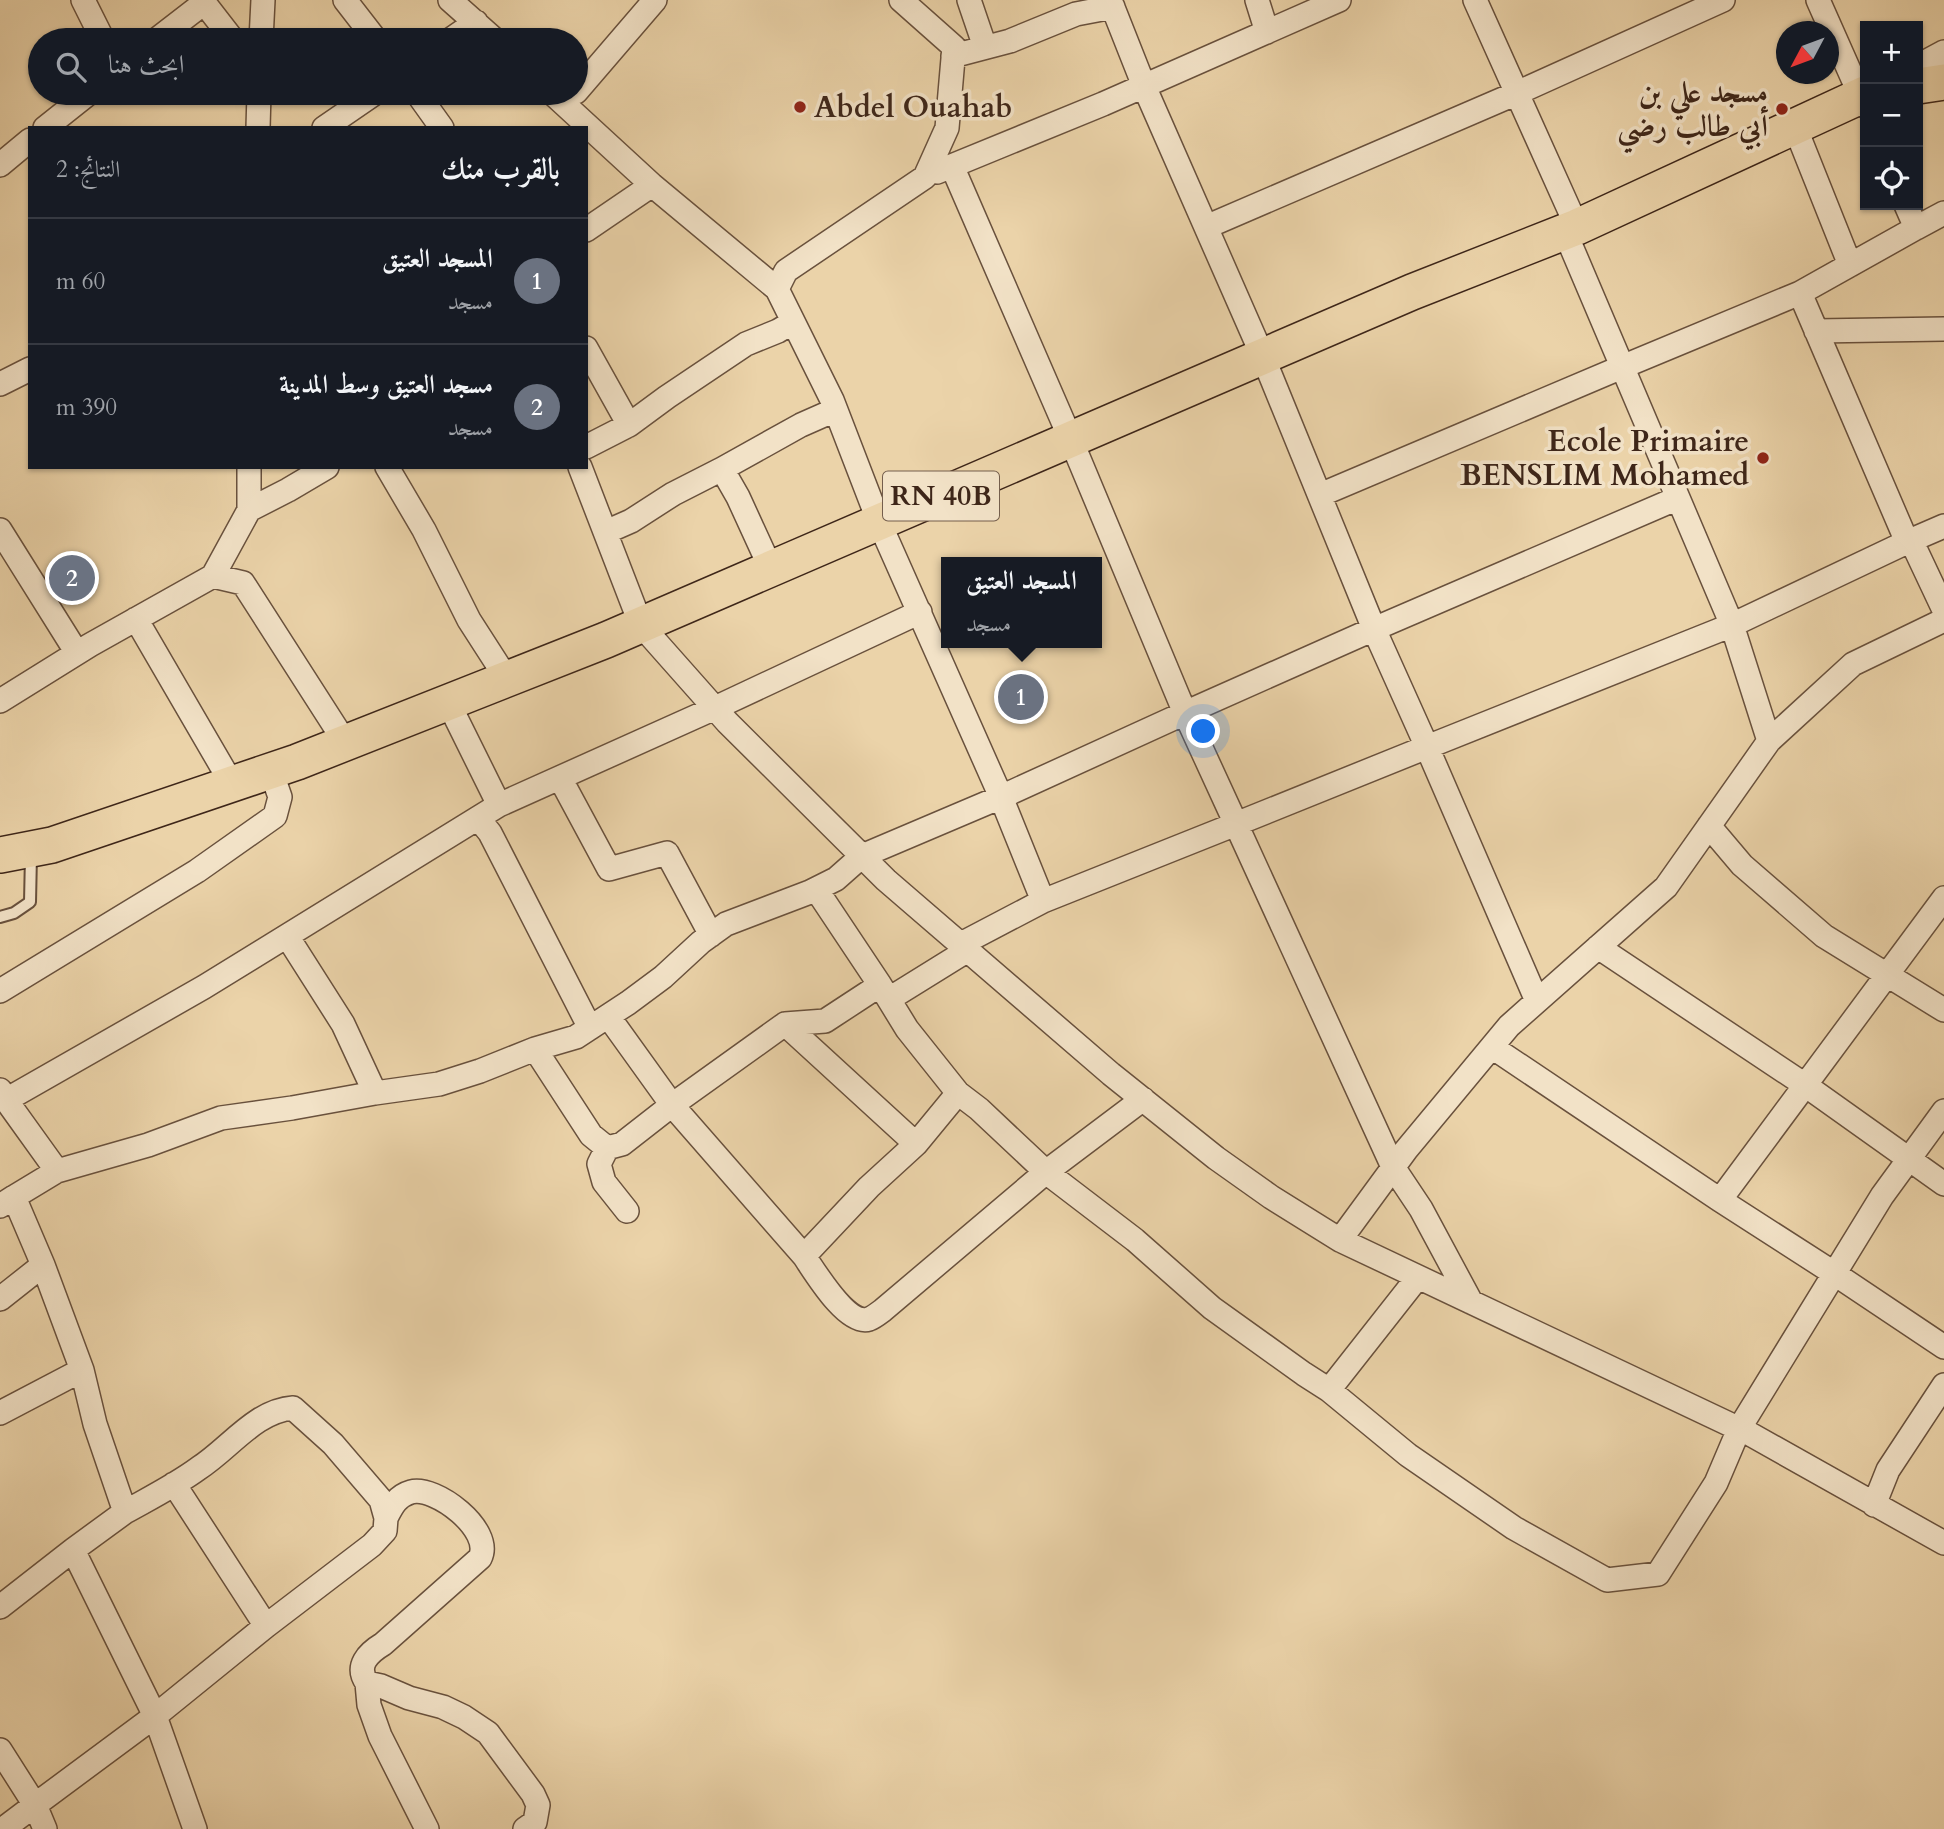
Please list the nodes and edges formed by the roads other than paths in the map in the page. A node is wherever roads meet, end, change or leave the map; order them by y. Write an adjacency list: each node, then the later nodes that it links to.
1 (83, 0): 16 (street)
2 (263, 0): 19 (street)
3 (345, 0): 20 (street)
4 (450, 0): 15 (street)
5 (654, 0): 28 (street)
6 (901, 0): 26 (street)
7 (969, 0): 24 (street)
8 (1257, 0): 23 (street)
9 (1339, 0): 23 (street)
10 (1475, 0): 33 (street)
11 (1723, 0): 33 (street)
12 (1818, 0): 32 (street)
13 (203, 1): 17 (street); 18 (street)
14 (1112, 4): 24 (street); 31 (street)
15 (475, 22): 21 (street); 22 (street)
16 (97, 28)
17 (170, 28)
18 (224, 28)
19 (262, 28)
20 (367, 28)
21 (467, 28)
22 (482, 28)
23 (1267, 32): 31 (street)
24 (985, 47): 26 (street)
25 (1944, 52): 27 (street)
26 (953, 55): 48 (street)
27 (1923, 63)
28 (588, 72)
29 (1944, 82): 30 (main road)
30 (1923, 85)
31 (1144, 86): 47 (street); 52 (street)
32 (1860, 89)
33 (1517, 93): 52 (street); 55 (street)
34 (1860, 99): 44 (main road, RN 40B)
35 (74, 105): 40 (street)
36 (259, 105): 41 (street)
37 (357, 105): 42 (street)
38 (425, 105): 43 (street)
39 (576, 105): 49 (street)
40 (48, 126)
41 (258, 126)
42 (327, 126)
43 (441, 126)
44 (1795, 127): 55 (main road, RN 40B); 56 (street)
45 (28, 143): 46 (street)
46 (0, 164)
47 (952, 166): 48 (street); 69 (street)
48 (925, 177): 57 (street)
49 (652, 185): 54 (street); 57 (street)
50 (1908, 210): 53 (street)
51 (1944, 213): 53 (street)
52 (1206, 227): 63 (street)
53 (1916, 228): 56 (street)
54 (588, 229)
55 (1571, 229): 63 (main road, RN 40B); 64 (street)
56 (1850, 265): 58 (street)
57 (777, 289): 59 (street)
58 (1800, 293): 61 (street); 64 (street)
59 (793, 322): 67 (street); 68 (street)
60 (1944, 328): 61 (street)
61 (1816, 331): 83 (street)
62 (588, 352): 68 (street)
63 (1263, 357): 69 (main road, RN 40B); 76 (street)
64 (1622, 367): 76 (street); 77 (street)
65 (28, 370): 66 (street)
66 (0, 384)
67 (835, 410): 75 (street); 79 (street)
68 (629, 425): 70 (street)
69 (1071, 440): 79 (main road, RN 40B); 98 (street)
70 (588, 446)
71 (249, 469): 78 (street)
72 (324, 469): 78 (street)
73 (388, 469): 94 (street)
74 (581, 469): 82 (street)
75 (722, 469): 82 (street); 84 (street)
76 (1320, 495): 92 (street)
77 (1678, 498): 91 (street); 92 (street)
78 (249, 510): 85 (street)
79 (879, 522): 84 (main road, RN 40B); 87 (street)
80 (1944, 526): 83 (street)
81 (0, 530): 93 (street)
82 (606, 532): 90 (street)
83 (1909, 541): 86 (street); 91 (street)
84 (771, 569): 90 (main road, RN 40B)
85 (213, 576): 88 (street); 100 (street)
86 (1944, 610)
87 (920, 612): 97 (street); 105 (street)
88 (136, 619): 93 (street); 104 (street)
89 (1944, 620): 99 (street)
90 (641, 625): 94 (main road, RN 40B); 97 (street)
91 (1732, 625): 99 (street); 101 (street)
92 (1374, 629): 98 (street); 101 (street)
93 (77, 653): 95 (street)
94 (507, 678): 96 (main road, RN 40B)
95 (0, 701)
96 (448, 702): 100 (main road, RN 40B); 106 (street)
97 (715, 708): 103 (street); 111 (street)
98 (1185, 713): 105 (street); 108 (street)
99 (1769, 741): 109 (street)
100 (345, 742): 102 (main road, RN 40B)
101 (1427, 747): 108 (street); 123 (street)
102 (271, 771): 104 (main road, RN 40B); 121 (street)
103 (560, 778): 106 (street); 116 (street)
104 (232, 784): 110 (main road, RN 40B)
105 (1001, 797): 111 (street); 114 (street)
106 (499, 805): 107 (street)
107 (478, 818): 117 (street); 125 (street)
108 (1236, 824): 114 (street); 139 (street)
109 (1709, 826): 119 (street); 120 (street)
110 (15, 852): 115 (lane)
111 (862, 856): 112 (street); 118 (street)
112 (816, 889): 116 (street); 122 (street)
113 (1944, 898): 120 (street)
114 (1043, 901): 118 (street)
115 (0, 917)
116 (711, 935): 125 (street)
117 (287, 936): 130 (street); 132 (street)
118 (964, 947): 122 (street); 133 (street)
119 (1598, 947): 123 (street); 129 (street)
120 (1887, 974): 124 (street); 129 (street)
121 (0, 991)
122 (884, 992): 126 (street); 131 (street)
123 (1537, 1001): 127 (street)
124 (1944, 1010)
125 (599, 1022): 128 (street); 134 (street)
126 (785, 1024): 134 (street); 136 (street)
127 (1492, 1047): 139 (street); 143 (street)
128 (535, 1049): 130 (street); 137 (street)
129 (1805, 1085): 138 (street); 143 (street)
130 (374, 1093): 140 (street)
131 (958, 1093): 136 (street); 141 (street)
132 (3, 1095): 140 (street)
133 (1143, 1100): 141 (street); 146 (street)
134 (673, 1105): 137 (street); 147 (street)
135 (1944, 1111): 138 (street)
136 (916, 1143): 147 (street)
137 (607, 1148): 145 (street)
138 (1909, 1159): 142 (street); 149 (street)
139 (1393, 1167): 146 (street); 152 (street)
140 (57, 1171): 144 (street)
141 (1046, 1172): 147 (street); 156 (street)
142 (1944, 1184)
143 (1720, 1200): 149 (street)
144 (7, 1201): 148 (street)
145 (626, 1211)
146 (1340, 1240): 150 (street)
147 (804, 1256)
148 (43, 1265): 151 (street); 154 (street)
149 (1835, 1274): 153 (street); 158 (street)
150 (1418, 1277): 152 (street); 156 (street)
151 (0, 1299)
152 (1471, 1302): 158 (street)
153 (1944, 1347)
154 (82, 1370): 157 (street); 161 (street)
155 (1944, 1385): 160 (street)
156 (1329, 1390): 158 (street)
157 (0, 1413)
158 (1739, 1429): 160 (street)
159 (174, 1484): 161 (street); 162 (street); 166 (street)
160 (1874, 1505): 163 (street)
161 (125, 1512): 164 (street)
162 (386, 1518): 166 (street); 167 (street)
163 (1944, 1543)
164 (73, 1550): 165 (street); 168 (street)
165 (0, 1607)
166 (265, 1626): 168 (street)
167 (367, 1683): 174 (street); 175 (street)
168 (155, 1716): 170 (street); 173 (street)
169 (0, 1749): 170 (street)
170 (35, 1805): 171 (street); 172 (street)
171 (3, 1829)
172 (45, 1829)
173 (195, 1829)
174 (428, 1829)
175 (525, 1829)

